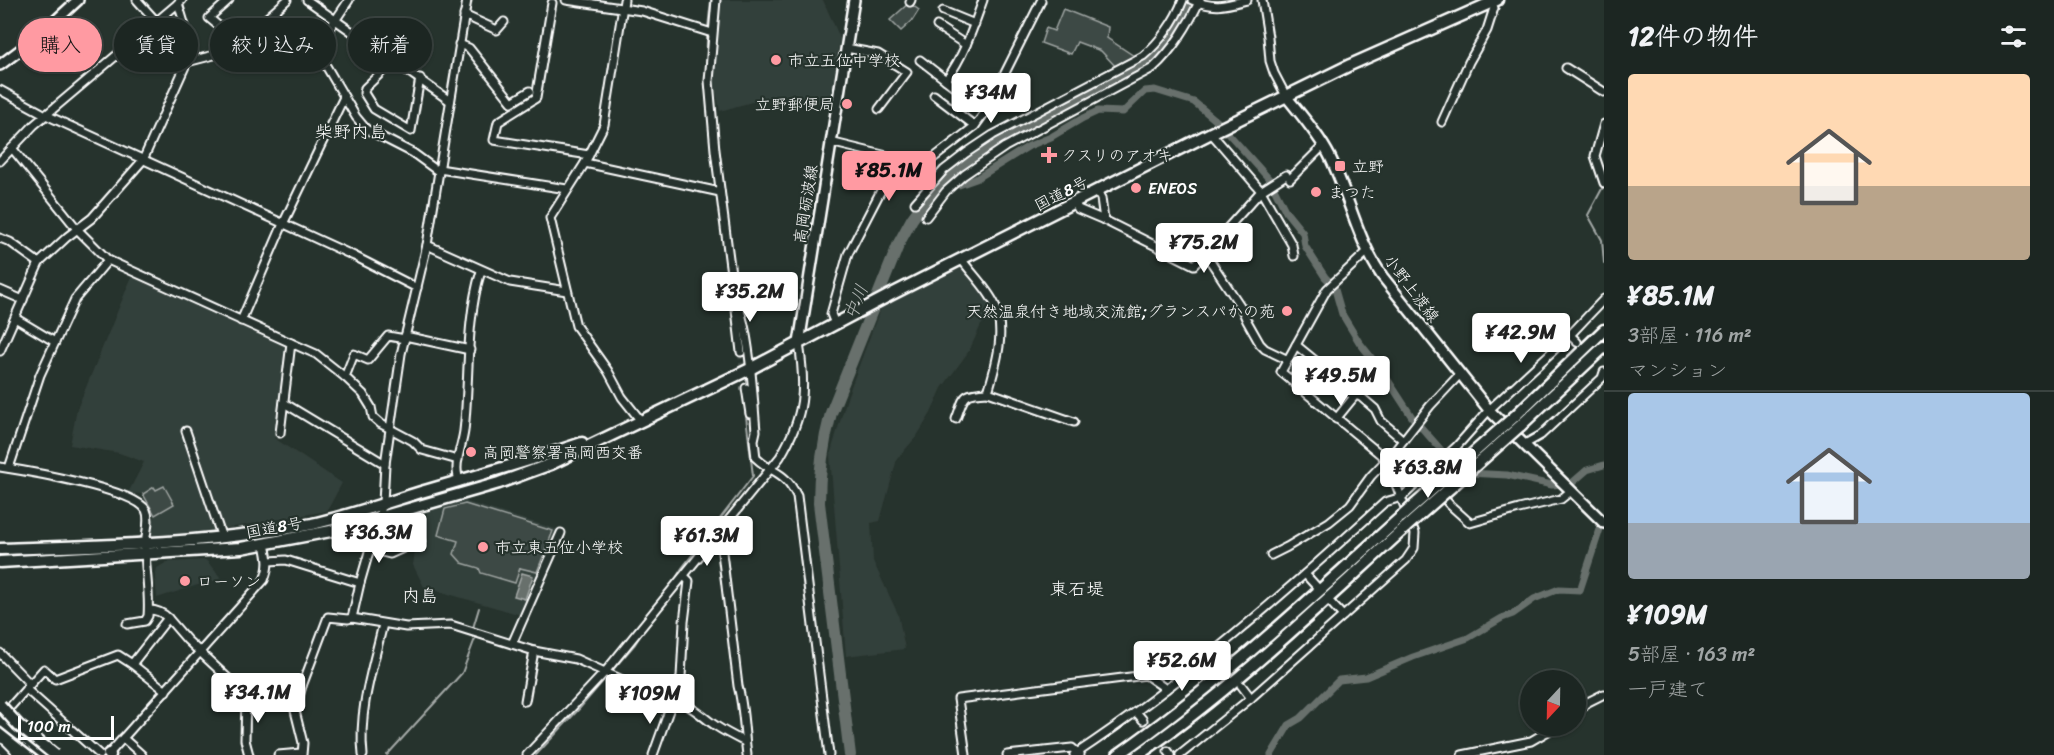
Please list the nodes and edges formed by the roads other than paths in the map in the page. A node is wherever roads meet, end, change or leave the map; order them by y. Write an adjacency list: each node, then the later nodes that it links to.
1 (78, 0): 40 (main road)
2 (136, 0): 23 (street)
3 (229, 0): 28 (street)
4 (287, 0): 26 (street)
5 (307, 0): 27 (street)
6 (349, 0): 29 (street)
7 (466, 0): 22 (street)
8 (566, 0): 20 (street)
9 (716, 0): 34 (street)
10 (854, 0): 37 (main road, 高岡砺波線)
11 (983, 0): 31 (street)
12 (1040, 0): 56 (street)
13 (1183, 0): 76 (street)
14 (1247, 0): 16 (street)
15 (1262, 0): 52 (street)
16 (1196, 1): 78 (street)
17 (1494, 1): 52 (highway, 国道8号); 58 (street)
18 (180, 2): 24 (street); 25 (street)
19 (552, 3): 65 (street)
20 (624, 4): 34 (street); 65 (street)
21 (943, 11): 31 (street)
22 (464, 15): 30 (street); 35 (street)
23 (153, 18)
24 (160, 18)
25 (184, 18)
26 (267, 18)
27 (334, 18)
28 (210, 19)
29 (336, 19): 33 (street)
30 (504, 22)
31 (975, 24): 36 (street)
32 (937, 26): 36 (street)
33 (348, 27)
34 (712, 33): 75 (street)
35 (459, 44): 49 (street); 54 (street)
36 (966, 45): 47 (street)
37 (846, 48): 55 (street); 62 (main road, 高岡砺波線)
38 (114, 57): 57 (street)
39 (920, 60): 47 (street)
40 (0, 65)
41 (1566, 68): 50 (street)
42 (183, 72): 66 (street)
43 (330, 72): 53 (street)
44 (382, 72): 46 (street)
45 (411, 72): 46 (street)
46 (420, 78): 54 (street)
47 (946, 80): 56 (street)
48 (0, 90): 57 (street)
49 (530, 92)
50 (1604, 92)
51 (934, 95): 60 (street)
52 (1286, 96): 61 (highway, 国道8号); 63 (main road, 小野上渡線)
53 (344, 97): 69 (street); 80 (street)
54 (450, 100): 69 (street)
55 (879, 109)
56 (986, 111): 60 (street)
57 (46, 115): 64 (street); 66 (street)
58 (1442, 122)
59 (1604, 124): 71 (street)
60 (975, 126): 70 (street)
61 (1211, 133): 73 (highway, 国道8号); 74 (street)
62 (830, 142): 70 (street); 106 (main road, 高岡砺波線)
63 (1323, 146): 74 (street); 84 (main road, 小野上渡線)
64 (12, 148): 67 (street); 81 (street)
65 (589, 155): 68 (street)
66 (143, 160): 80 (street); 81 (street)
67 (0, 161)
68 (585, 163): 72 (street); 75 (street)
69 (439, 171): 72 (street); 83 (street)
70 (889, 175): 101 (street)
71 (1604, 183)
72 (567, 189): 95 (street)
73 (1097, 191): 77 (highway, 国道8号); 79 (street)
74 (1262, 191): 85 (street); 86 (street)
75 (720, 192): 96 (street)
76 (915, 203)
77 (1075, 203): 79 (street); 88 (highway, 国道8号)
78 (926, 217)
79 (1104, 220): 90 (street)
80 (284, 224): 93 (street); 100 (street)
81 (77, 229): 87 (street); 89 (street)
82 (0, 238): 89 (street)
83 (427, 245): 92 (street); 93 (street)
84 (1367, 252): 109 (street); 117 (main road, 小野上渡線)
85 (1205, 253): 90 (street); 91 (street)
86 (1294, 256)
87 (108, 260): 100 (street); 105 (street)
88 (962, 260): 101 (highway, 国道8号); 121 (street)
89 (39, 263): 98 (street)
90 (1194, 266): 91 (street)
91 (1214, 266): 114 (street)
92 (481, 271): 95 (street); 111 (street)
93 (417, 288): 104 (street)
94 (0, 290): 98 (street)
95 (567, 291): 127 (street)
96 (734, 297): 113 (street); 115 (street)
97 (1604, 299): 103 (street)
98 (23, 300): 99 (street)
99 (15, 318): 105 (street); 112 (street)
100 (241, 321): 108 (street)
101 (835, 324): 106 (highway, 国道8号)
102 (1604, 330): 128 (highway)
103 (1570, 335): 107 (street); 124 (street)
104 (405, 338): 111 (street); 119 (street); 130 (street)
105 (55, 342): 140 (street)
106 (799, 342): 115 (highway, 国道8号); 141 (street)
107 (1577, 342)
108 (291, 343): 119 (street); 123 (street)
109 (1296, 345): 114 (street); 122 (street)
110 (1604, 347): 128 (highway)
111 (470, 350): 137 (street)
112 (0, 351)
113 (741, 352)
114 (1288, 360): 125 (street)
115 (750, 369): 127 (highway, 国道8号); 133 (street)
116 (1603, 369): 135 (street)
117 (1460, 374): 124 (main road, 小野上渡線); 134 (street)
118 (1377, 375): 122 (street)
119 (345, 377): 130 (street)
120 (746, 388): 133 (street)
121 (988, 392): 126 (street); 129 (street)
122 (1355, 396): 125 (street); 134 (street)
123 (284, 403): 132 (street); 138 (street)
124 (1489, 410): 135 (main road, 小野上渡線); 142 (street)
125 (1336, 419): 136 (street)
126 (956, 420)
127 (641, 421): 143 (highway, 国道8号); 147 (highway, 国道8号)
128 (1517, 421): 149 (highway, bridge)
129 (1074, 422)
130 (390, 429): 137 (street); 138 (street)
131 (186, 431): 151 (street)
132 (280, 433)
133 (754, 440): 141 (street)
134 (1403, 440): 136 (street)
135 (1525, 444): 144 (main road, 小野上渡線)
136 (1386, 459): 145 (street); 158 (street)
137 (458, 460): 143 (street)
138 (385, 464): 146 (street)
139 (0, 467): 140 (street)
140 (9, 468): 157 (street)
141 (771, 469): 152 (street); 212 (street)
142 (1424, 476): 144 (street); 145 (street)
143 (459, 480): 146 (highway, 国道8号)
144 (1571, 491): 148 (main road, 小野上渡線)
145 (1402, 497): 161 (street); 167 (street)
146 (383, 503): 147 (street); 151 (highway, 国道8号)
147 (379, 517): 154 (highway, 国道8号); 156 (street)
148 (1601, 520)
149 (1404, 522): 215 (highway); 216 (highway)
150 (561, 533): 172 (street)
151 (222, 538): 157 (highway, 国道8号)
152 (714, 539): 162 (street); 197 (street)
153 (421, 540): 156 (street)
154 (265, 544): 157 (highway, 国道8号); 159 (street)
155 (0, 549): 157 (highway, 国道8号)
156 (370, 549): 163 (street)
157 (145, 550): 160 (highway, 国道8号); 166 (street)
158 (1271, 555)
159 (269, 561): 163 (street); 174 (street)
160 (0, 562)
161 (1305, 574): 164 (street); 175 (street)
162 (684, 576): 179 (street); 189 (street)
163 (360, 583): 169 (street)
164 (1316, 586)
165 (1331, 603): 167 (street)
166 (149, 610): 168 (street); 170 (street)
167 (1342, 616): 187 (street)
168 (168, 618): 174 (street); 178 (street)
169 (352, 618): 171 (street); 181 (street)
170 (127, 624)
171 (382, 624): 172 (street); 208 (street)
172 (512, 644): 173 (street)
173 (534, 651): 179 (street); 188 (street)
174 (200, 652): 184 (street); 186 (street)
175 (1213, 652): 177 (street); 183 (street)
176 (0, 653): 182 (street)
177 (1220, 660)
178 (132, 664): 182 (street); 184 (street)
179 (605, 672): 189 (street); 209 (street)
180 (1240, 685): 187 (street)
181 (302, 686): 186 (street); 199 (street)
182 (28, 687): 193 (street); 204 (street)
183 (1166, 689): 192 (street); 213 (street)
184 (166, 691): 196 (street)
185 (1604, 694): 190 (street)
186 (246, 695): 206 (street)
187 (1251, 698): 217 (street)
188 (525, 701)
189 (671, 702): 197 (street); 210 (street)
190 (1586, 704)
191 (0, 705): 203 (highway, bridge)
192 (1137, 713): 194 (street); 200 (street)
193 (0, 719): 202 (highway)
194 (1143, 720)
195 (1540, 736): 218 (street)
196 (123, 738): 204 (street); 205 (street)
197 (745, 742): 211 (street)
198 (0, 748): 201 (street)
199 (301, 754): 207 (street)
200 (1078, 754): 214 (street)
201 (7, 755)
202 (46, 755)
203 (55, 755)
204 (107, 755)
205 (142, 755)
206 (249, 755)
207 (278, 755)
208 (363, 755)
209 (527, 755)
210 (653, 755)
211 (747, 755)
212 (829, 755)
213 (966, 755)
214 (1007, 755)
215 (1118, 755)
216 (1138, 755)
217 (1180, 755)
218 (1462, 755)

